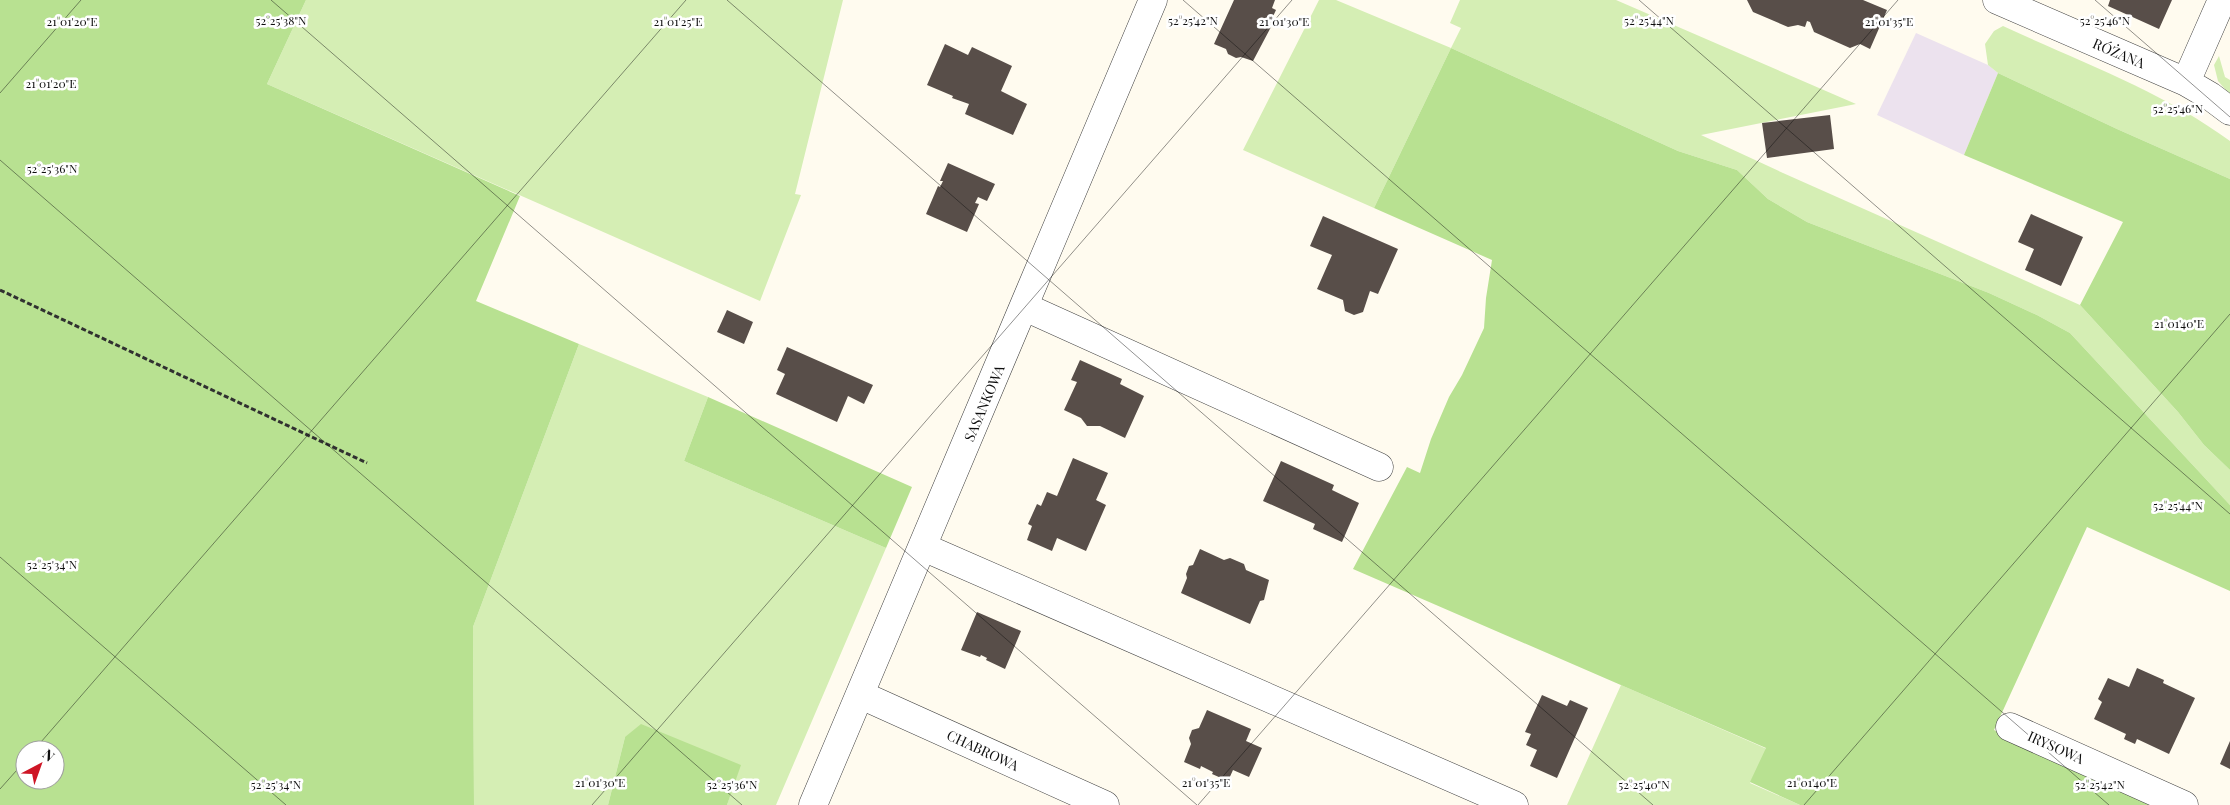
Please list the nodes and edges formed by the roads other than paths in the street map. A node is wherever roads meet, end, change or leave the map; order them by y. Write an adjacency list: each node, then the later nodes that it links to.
1 (1153, 0): 6 (street, SASANKOWA)
2 (1997, 0): 4 (street, RÓŻANA)
3 (2222, 0): 4 (street)
4 (2186, 82): 5 (street, RÓŻANA)
5 (2230, 111)
6 (1025, 307): 7 (street); 8 (street, SASANKOWA)
7 (1379, 467)
8 (923, 547): 9 (street, SASANKOWA); 13 (street)
9 (861, 695): 11 (street, SASANKOWA); 12 (street, CHABROWA)
10 (2010, 727): 14 (street, IRYSOWA)
11 (813, 805)
12 (1105, 805)
13 (1514, 805)
14 (2184, 805)

